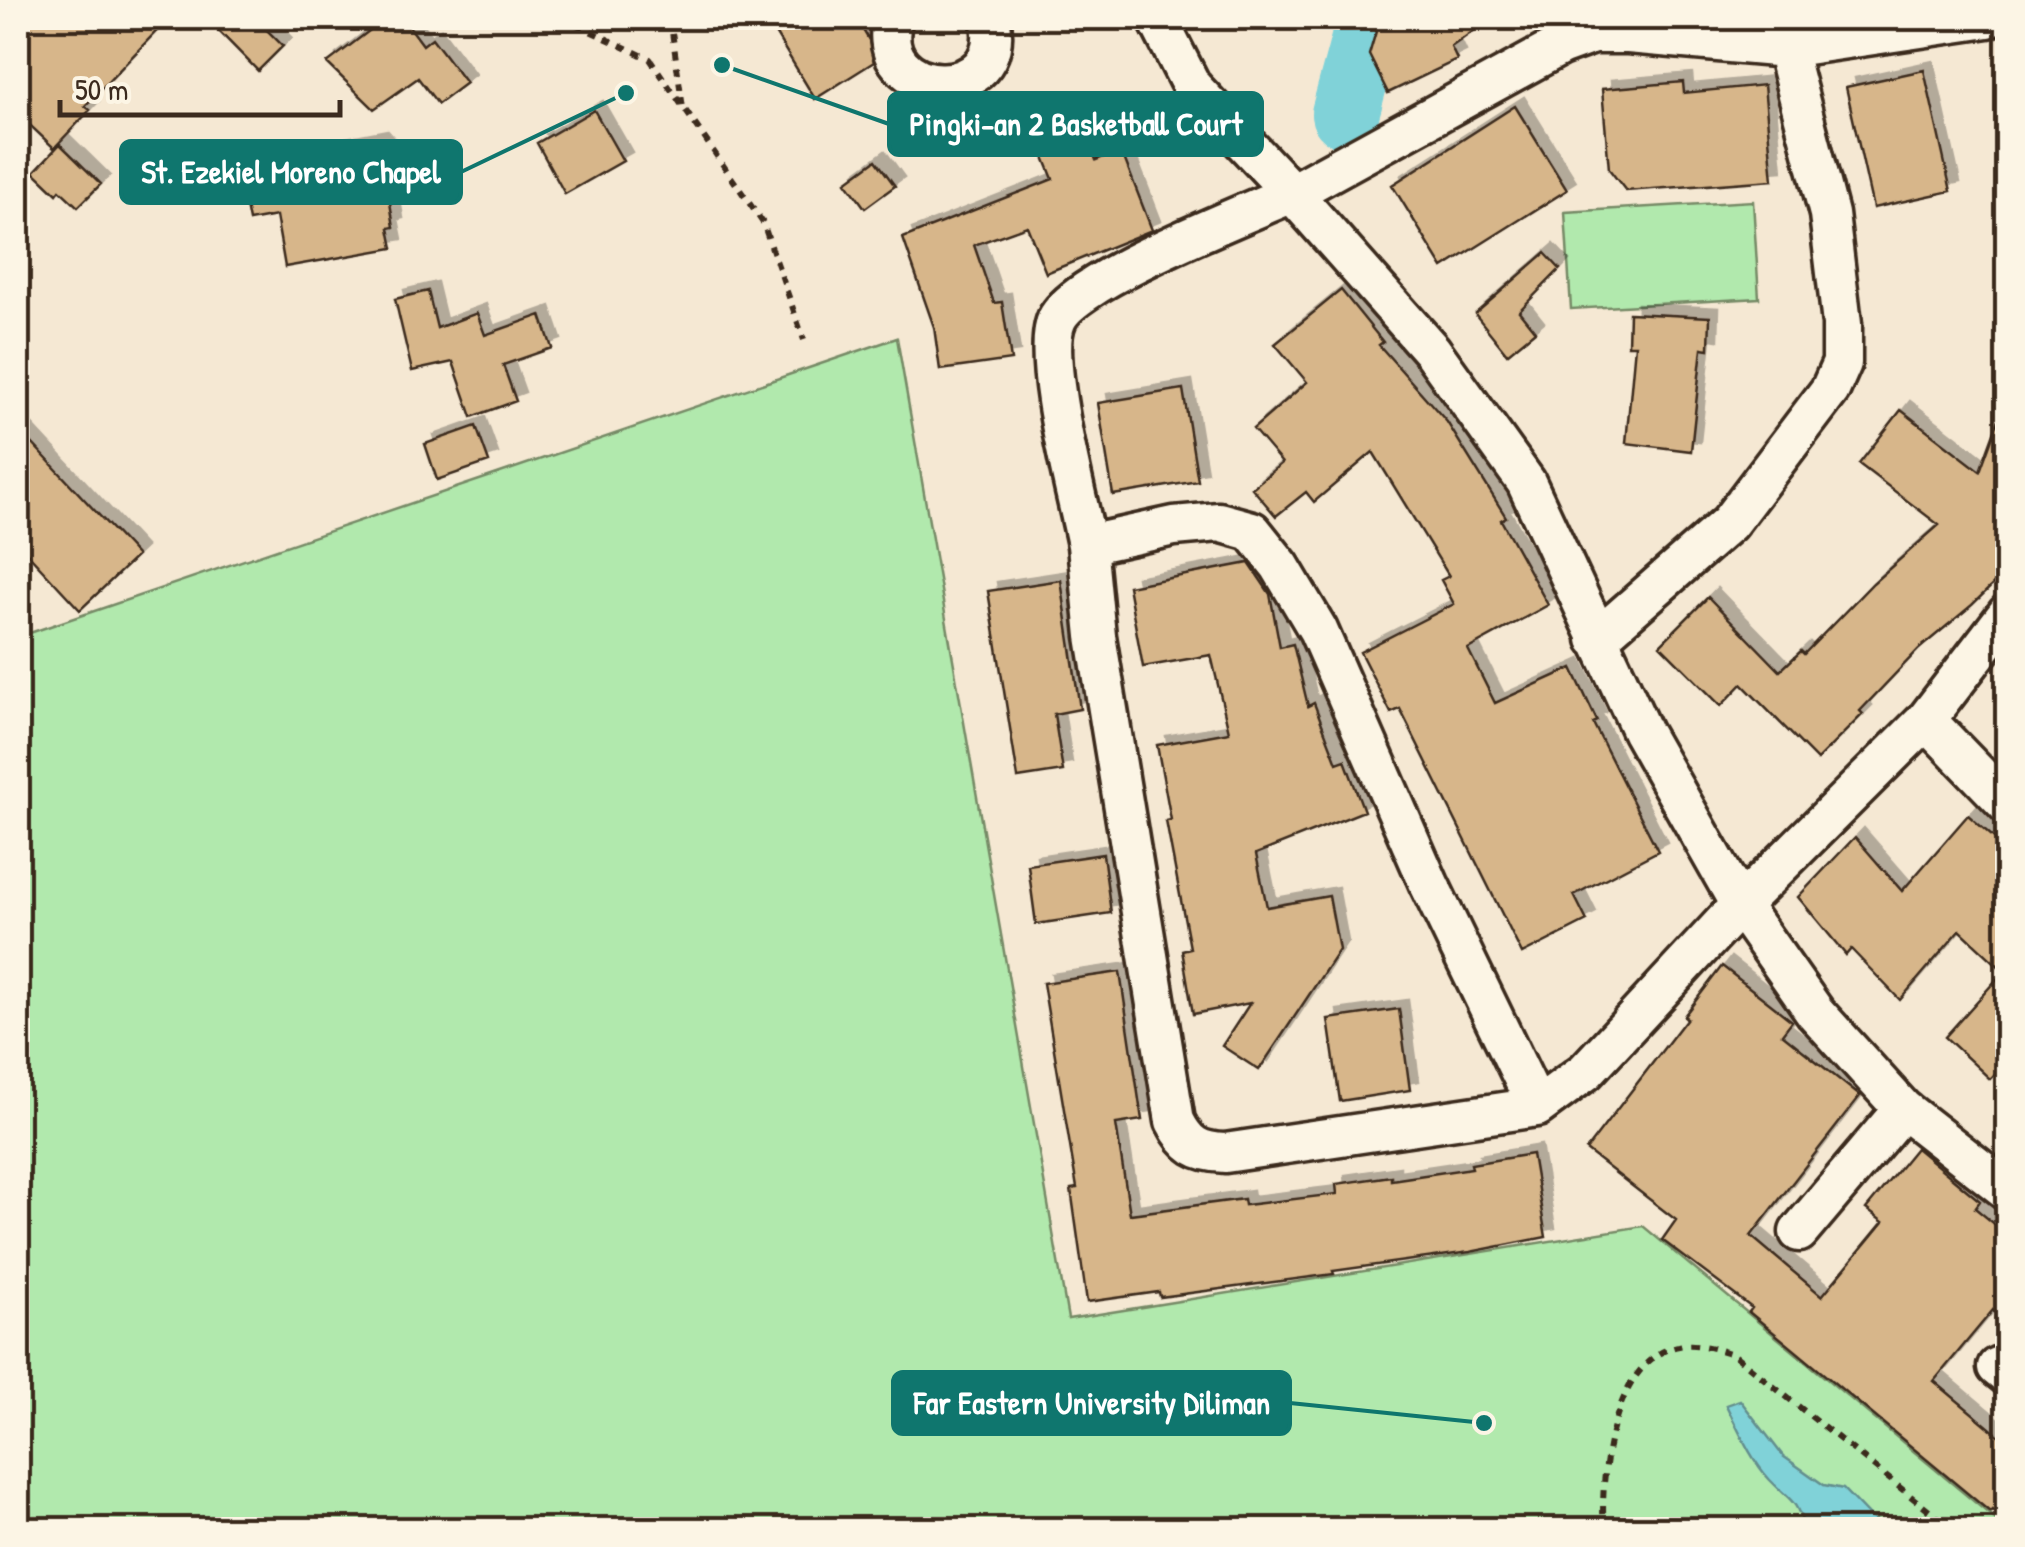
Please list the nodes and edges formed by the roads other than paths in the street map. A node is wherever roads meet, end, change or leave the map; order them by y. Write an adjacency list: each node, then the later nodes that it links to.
1 (893, 18): 2 (street)
2 (990, 18)
3 (1156, 18): 6 (street)
4 (1988, 18): 5 (street)
5 (1786, 48): 6 (street); 9 (street)
6 (1292, 193): 7 (street); 9 (street)
7 (1087, 544): 13 (street); 13 (street)
8 (2008, 614): 10 (street)
9 (1597, 638): 12 (street)
10 (1926, 720): 11 (street); 12 (street)
11 (2008, 805)
12 (1740, 905): 13 (street); 14 (street)
13 (1537, 1107)
14 (1903, 1109): 15 (street); 16 (street)
15 (2008, 1191)
16 (1799, 1232)

